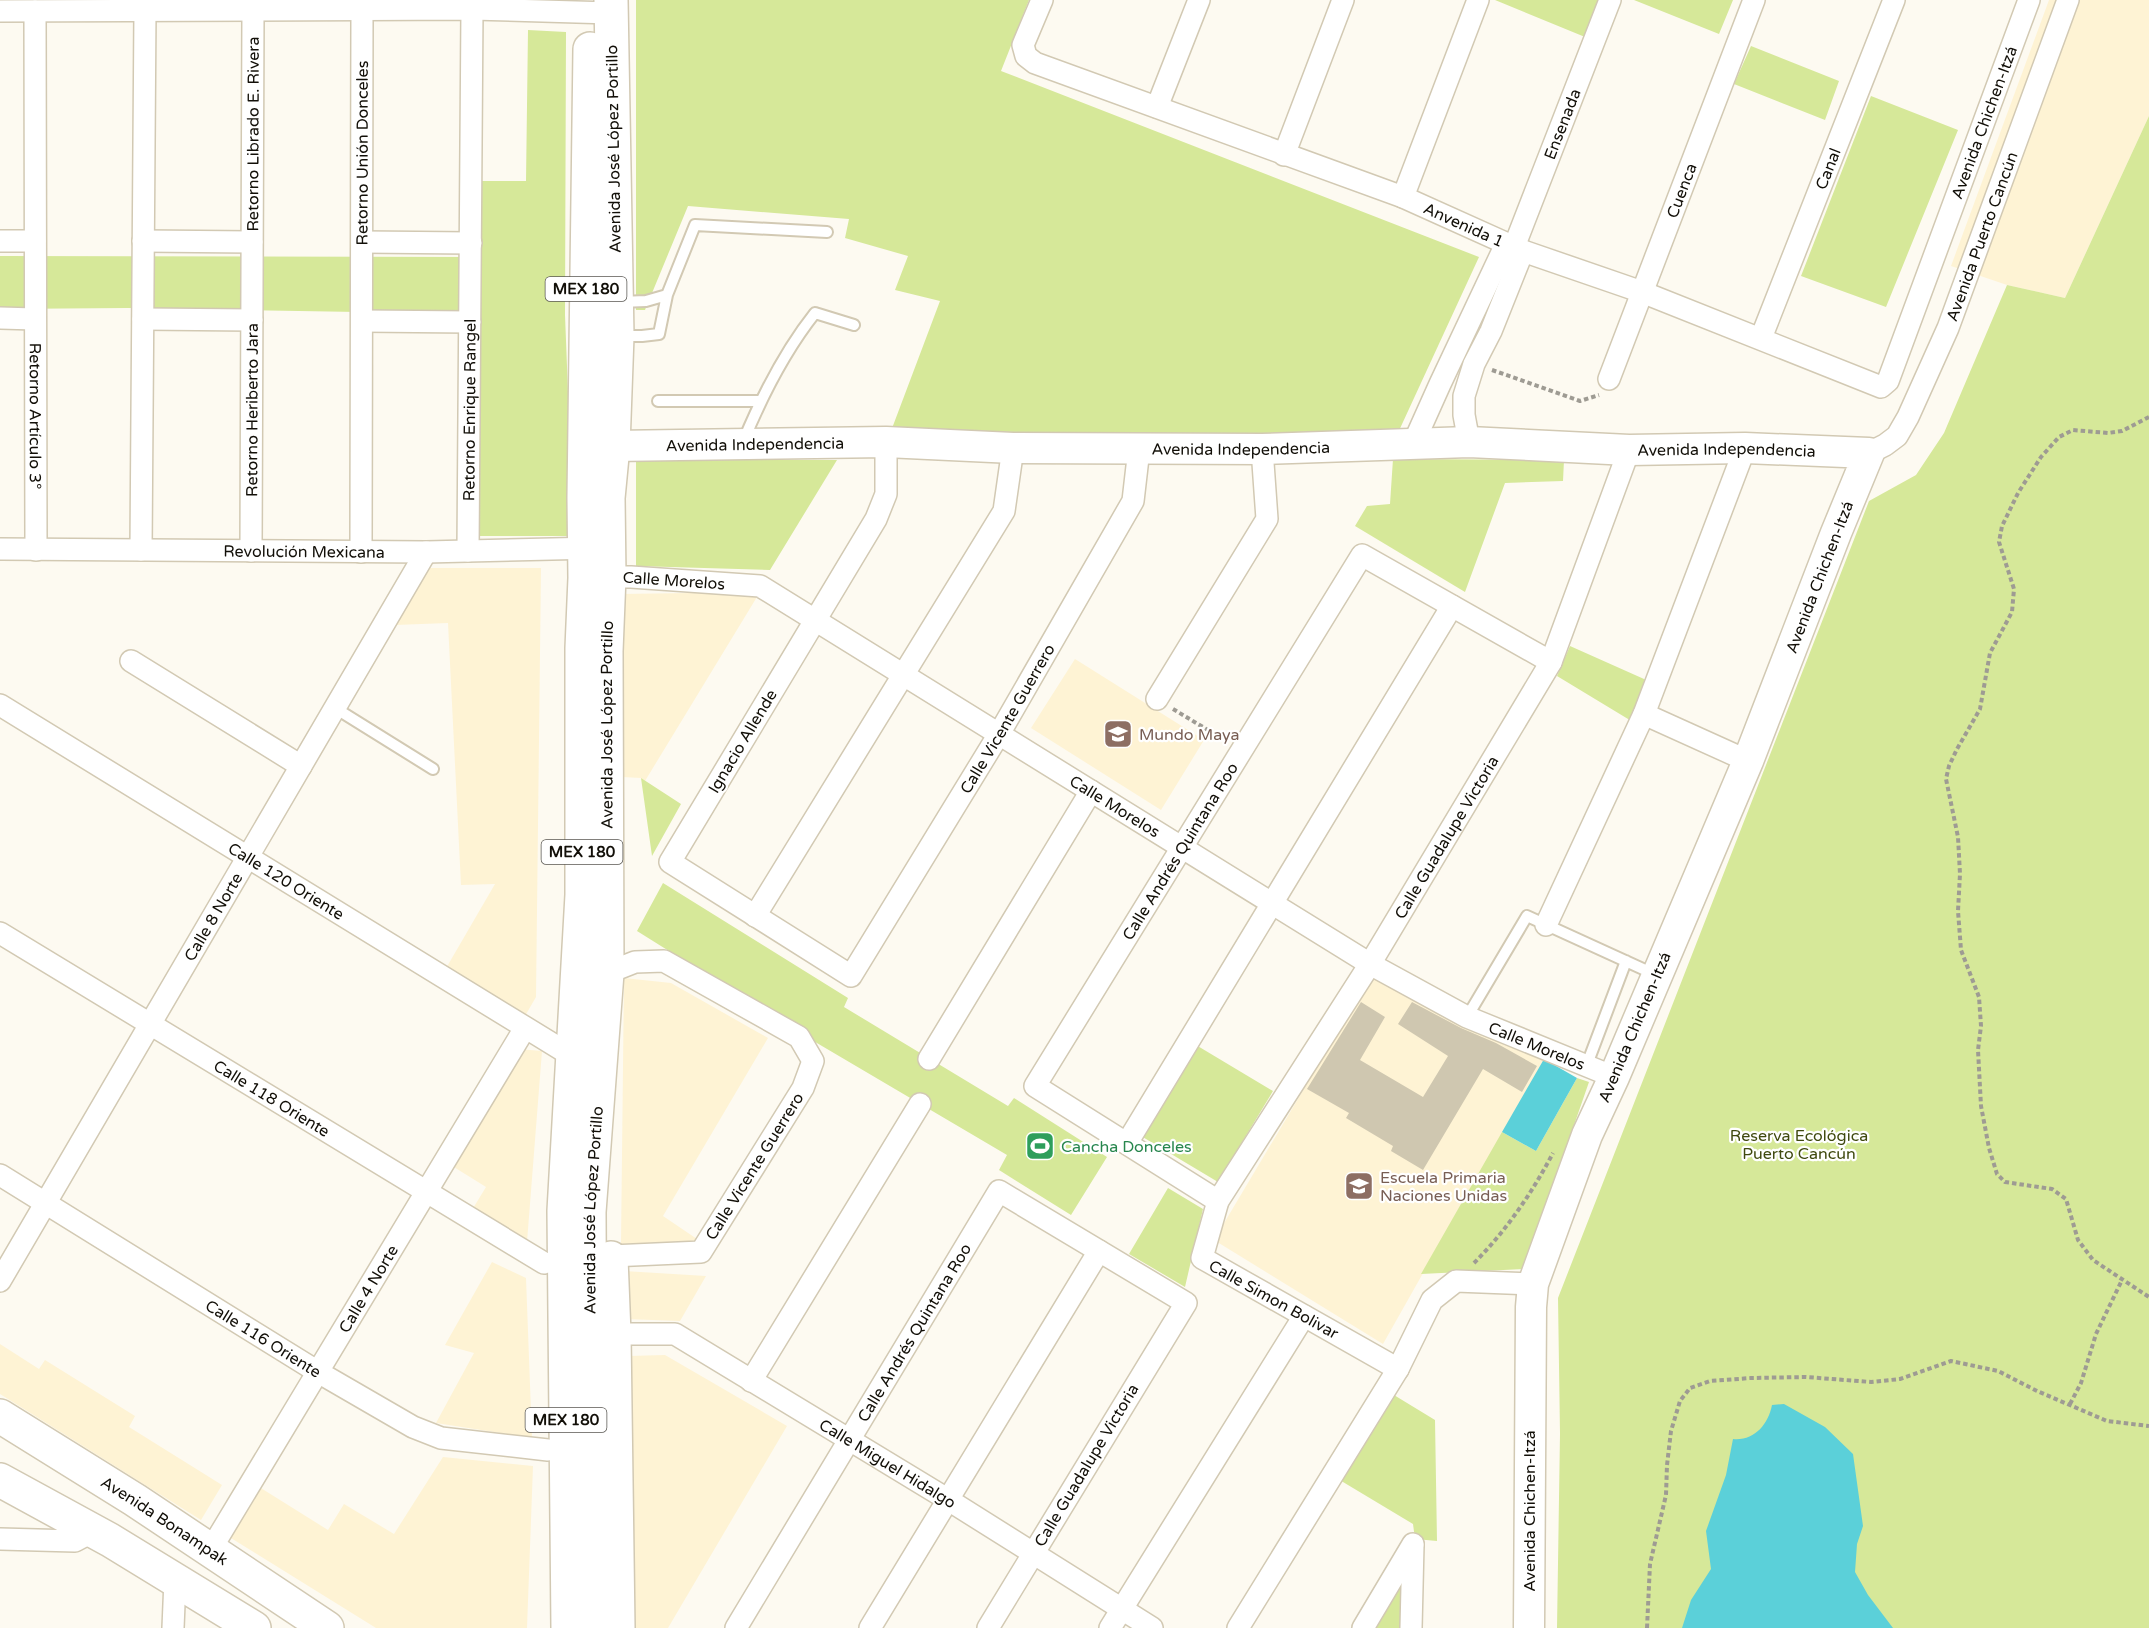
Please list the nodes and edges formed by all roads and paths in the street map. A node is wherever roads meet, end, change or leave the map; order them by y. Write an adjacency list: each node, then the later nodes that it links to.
1 (1042, 0): 21 (street, Anvenida 1)
2 (1199, 0): 21 (street)
3 (1343, 0): 22 (street)
4 (1478, 0): 23 (street)
5 (1610, 0): 31 (street, Ensenada)
6 (1754, 0): 32 (street, Cuenca)
7 (1894, 0): 43 (street, Canal)
8 (2029, 0): 46 (street, Avenida Chichen-Itzá)
9 (2068, 0): 60 (street, Avenida Puerto Cancún)
10 (167, 5): 18 (street); 19 (street)
11 (278, 5): 16 (street); 19 (street)
12 (388, 5): 16 (street); 17 (street)
13 (546, 5): 15 (street); 17 (street)
14 (45, 7): 18 (street); 20 (street); 26 (street, Retorno Artículo 3°)
15 (600, 7): 34 (main road, Avenida José López Portillo / MEX 180); 68 (main road, Avenida José López Portillo / MEX 180)
16 (362, 9): 29 (street, Retorno Unión Donceles)
17 (472, 9): 30 (street)
18 (145, 10): 27 (street)
19 (253, 10): 28 (street, Retorno Librado E. Rivera)
20 (0, 11)
21 (1157, 107): 22 (street, Anvenida 1)
22 (1284, 155): 23 (street, Anvenida 1)
23 (1403, 197): 31 (street, Anvenida 1)
24 (827, 232): 33 (lane)
25 (0, 241): 26 (street)
26 (35, 241): 36 (street, Retorno Artículo 3°)
27 (143, 241): 28 (street, Retorno Librado E. Rivera); 37 (street)
28 (252, 242): 38 (street)
29 (362, 242): 30 (street, Retorno Unión Donceles); 39 (street)
30 (471, 243): 40 (street)
31 (1514, 248): 32 (street, Anvenida 1); 44 (street, Ensenada); 51 (street, Ensenada)
32 (1642, 292): 43 (street, Anvenida 1); 45 (street, Cuenca)
33 (667, 295): 34 (lane); 42 (lane)
34 (615, 302): 42 (main road, Avenida José López Portillo / MEX 180)
35 (0, 318): 36 (street)
36 (35, 319): 62 (street, Retorno Artículo 3°)
37 (143, 319): 38 (street, Retorno Heriberto Jara); 63 (street)
38 (252, 320): 65 (street, Retorno Heriberto Jara)
39 (362, 321): 40 (street, Retorno Enrique Rangel); 66 (street)
40 (470, 322): 64 (street, Retorno Enrique Rangel)
41 (854, 325): 48 (lane)
42 (616, 336): 53 (main road, Avenida José López Portillo / MEX 180)
43 (1761, 338): 46 (street, Anvenida 1)
44 (1474, 364): 45 (path); 52 (street, Ensenada)
45 (1609, 379)
46 (1888, 381)
47 (658, 401): 48 (lane)
48 (760, 401): 54 (lane)
49 (2149, 417): 112 (path)
50 (886, 442): 54 (street, Avenida Independencia); 55 (street, Avenida Independencia); 70 (street, Ignacio Allende)
51 (1414, 442): 52 (street, Avenida Independencia); 58 (street, Avenida Independencia)
52 (1469, 442): 59 (street, Avenida Independencia)
53 (613, 446): 54 (street, Avenida Independencia); 68 (main road, Avenida José López Portillo / MEX 180)
54 (742, 446)
55 (1013, 448): 57 (street, Avenida Independencia); 73 (street)
56 (1745, 448): 59 (street, Avenida Independencia); 60 (street, Avenida Independencia); 77 (street)
57 (1139, 449): 58 (street, Avenida Independencia); 78 (street, Calle Vicente Guerrero)
58 (1262, 449): 74 (street)
59 (1629, 450): 72 (street, Calle Guadalupe Victoria)
60 (1869, 453): 80 (street, Avenida Chichen-Itzá)
61 (0, 550): 62 (street, Revolución Mexicana)
62 (36, 550): 63 (street, Revolución Mexicana)
63 (141, 550): 65 (street, Revolución Mexicana)
64 (468, 550): 67 (street, Revolución Mexicana); 68 (street, Revolución Mexicana)
65 (251, 551): 66 (street, Revolución Mexicana)
66 (361, 552): 67 (street, Revolución Mexicana)
67 (426, 552): 76 (street, Calle 8 Norte)
68 (597, 562): 70 (street, Calle Morelos); 92 (main road, Avenida José López Portillo / MEX 180); 97 (main road, Avenida José López Portillo / MEX 180)
69 (1452, 606): 72 (street); 79 (street, Calle Andrés Quintana Roo); 86 (street)
70 (815, 620): 73 (street, Calle Morelos); 87 (street, Ignacio Allende)
71 (130, 661): 81 (street)
72 (1551, 662): 91 (street, Calle Guadalupe Victoria)
73 (902, 674): 78 (street, Calle Morelos); 87 (street)
74 (1157, 699): 79 (path)
75 (0, 705): 85 (street, Calle 120 Oriente)
76 (335, 708): 81 (street, Calle 8 Norte); 82 (lane)
77 (1644, 714): 80 (street); 88 (street)
78 (999, 734): 83 (street, Calle Morelos); 87 (street, Calle Vicente Guerrero)
79 (1241, 750): 84 (street, Calle Andrés Quintana Roo)
80 (1748, 761): 93 (street, Avenida Chichen-Itzá)
81 (301, 766): 85 (street, Calle 8 Norte)
82 (433, 769)
83 (1092, 792): 84 (street, Calle Morelos); 98 (street)
84 (1181, 847): 86 (street, Calle Morelos); 102 (street, Calle Andrés Quintana Roo)
85 (248, 857): 95 (street, Calle 8 Norte); 96 (street, Calle 120 Oriente)
86 (1272, 904): 91 (street, Calle Morelos); 102 (street)
87 (755, 916)
88 (1546, 925): 90 (lane); 94 (lane)
89 (0, 933): 95 (street, Calle 118 Oriente)
90 (1626, 961): 93 (lane); 99 (lane)
91 (1370, 964): 94 (street, Calle Morelos); 106 (street, Calle Guadalupe Victoria)
92 (607, 973): 97 (main road, Avenida José López Portillo / MEX 180); 110 (street, Calle Vicente Guerrero)
93 (1657, 975): 100 (street, Avenida Chichen-Itzá)
94 (1467, 1017): 99 (street, Calle Morelos)
95 (150, 1024): 105 (street, Calle 118 Oriente); 107 (street, Calle 8 Norte)
96 (525, 1028): 97 (street, Calle 120 Oriente); 105 (street, Calle 4 Norte)
97 (587, 1054): 108 (main road, Avenida José López Portillo / MEX 180); 110 (main road); 111 (main road)
98 (929, 1059)
99 (1586, 1068): 100 (street, Calle Morelos)
100 (1614, 1077): 115 (street, Avenida Chichen-Itzá)
101 (920, 1104): 121 (street)
102 (1126, 1143): 106 (street)
103 (1557, 1145): 114 (path)
104 (0, 1175): 107 (street, Calle 116 Oriente)
105 (426, 1192): 111 (street, Calle 118 Oriente); 120 (street, Calle 4 Norte)
106 (1218, 1200): 117 (street, Calle Simon Bolivar)
107 (45, 1203): 113 (street, Calle 8 Norte); 120 (street, Calle 116 Oriente)
108 (577, 1212): 139 (main road, Avenida José López Portillo / MEX 180); 140 (main road, Avenida José López Portillo / MEX 180)
109 (1099, 1251): 125 (street, Calle Andrés Quintana Roo); 128 (street); 132 (street, Calle Guadalupe Victoria)
110 (610, 1256): 118 (main road)
111 (544, 1263): 126 (main road)
112 (2122, 1280): 116 (path); 122 (path)
113 (0, 1281)
114 (1456, 1281): 115 (street); 119 (street)
115 (1533, 1284): 150 (street, Avenida Chichen-Itzá)
116 (2149, 1297)
117 (1304, 1316): 119 (street, Calle Simon Bolivar); 134 (street)
118 (614, 1334): 121 (street, Calle Miguel Hidalgo); 141 (main road)
119 (1398, 1369): 147 (street)
120 (318, 1372): 126 (street, Calle 116 Oriente); 131 (street, Calle 4 Norte)
121 (751, 1382): 125 (street, Calle Miguel Hidalgo)
122 (2070, 1404): 124 (path); 151 (path)
123 (0, 1416): 131 (main road, Avenida Bonampak)
124 (2149, 1426)
125 (848, 1439): 128 (street, Calle Miguel Hidalgo); 142 (street, Calle Andrés Quintana Roo)
126 (548, 1450): 138 (main road)
127 (0, 1480): 129 (main road)
128 (947, 1499): 132 (street, Calle Miguel Hidalgo); 143 (street)
129 (94, 1531): 130 (street); 133 (main road)
130 (0, 1539)
131 (211, 1549): 135 (main road, Avenida Bonampak)
132 (1033, 1553): 134 (street, Calle Miguel Hidalgo); 144 (street, Calle Guadalupe Victoria)
133 (175, 1580): 136 (street); 137 (main road)
134 (1122, 1609): 145 (street); 146 (street, Calle Miguel Hidalgo)
135 (307, 1623)
136 (173, 1628)
137 (254, 1628)
138 (552, 1628)
139 (567, 1628)
140 (591, 1628)
141 (618, 1628)
142 (736, 1628)
143 (870, 1628)
144 (988, 1628)
145 (1110, 1628)
146 (1152, 1628)
147 (1238, 1628)
148 (1363, 1628): 149 (street)
149 (1411, 1628)
150 (1529, 1628)
151 (1647, 1628)

